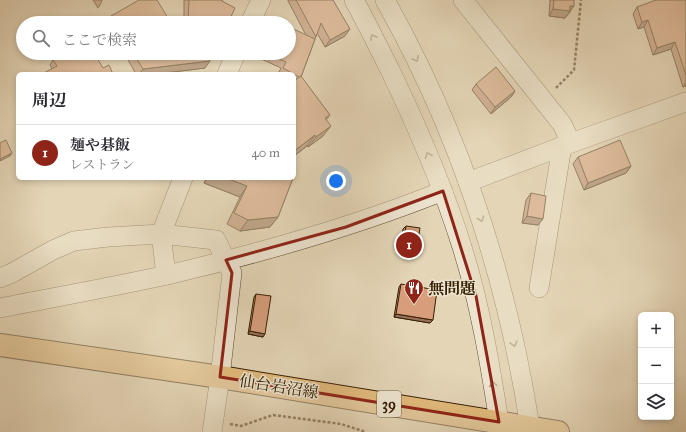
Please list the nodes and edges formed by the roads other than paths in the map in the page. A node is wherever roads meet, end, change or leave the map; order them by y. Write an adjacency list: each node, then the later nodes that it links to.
1 (261, 0): 5 (street)
2 (354, 0): 12 (street, one-way to 2)
3 (385, 0): 11 (street, one-way to 11)
4 (463, 0): 9 (street)
5 (253, 16)
6 (233, 60): 7 (street)
7 (228, 72)
8 (686, 102): 9 (street)
9 (566, 144): 11 (street); 17 (street)
10 (181, 180): 13 (street)
11 (468, 182): 23 (street, one-way to 23)
12 (443, 191): 14 (street); 22 (street, one-way to 12)
13 (162, 234): 14 (street); 15 (street); 16 (street)
14 (226, 260): 15 (street); 20 (street)
15 (166, 275): 18 (street)
16 (0, 278)
17 (539, 288)
18 (0, 308)
19 (0, 345): 20 (main road, 仙台岩沼線 / 39)
20 (220, 377): 21 (street); 22 (main road, 仙台岩沼線 / 39)
21 (213, 426)
22 (500, 427): 23 (main road, 仙台岩沼線 / 39)
23 (531, 430): 24 (main road, 仙台岩沼線 / 39)
24 (558, 432)

